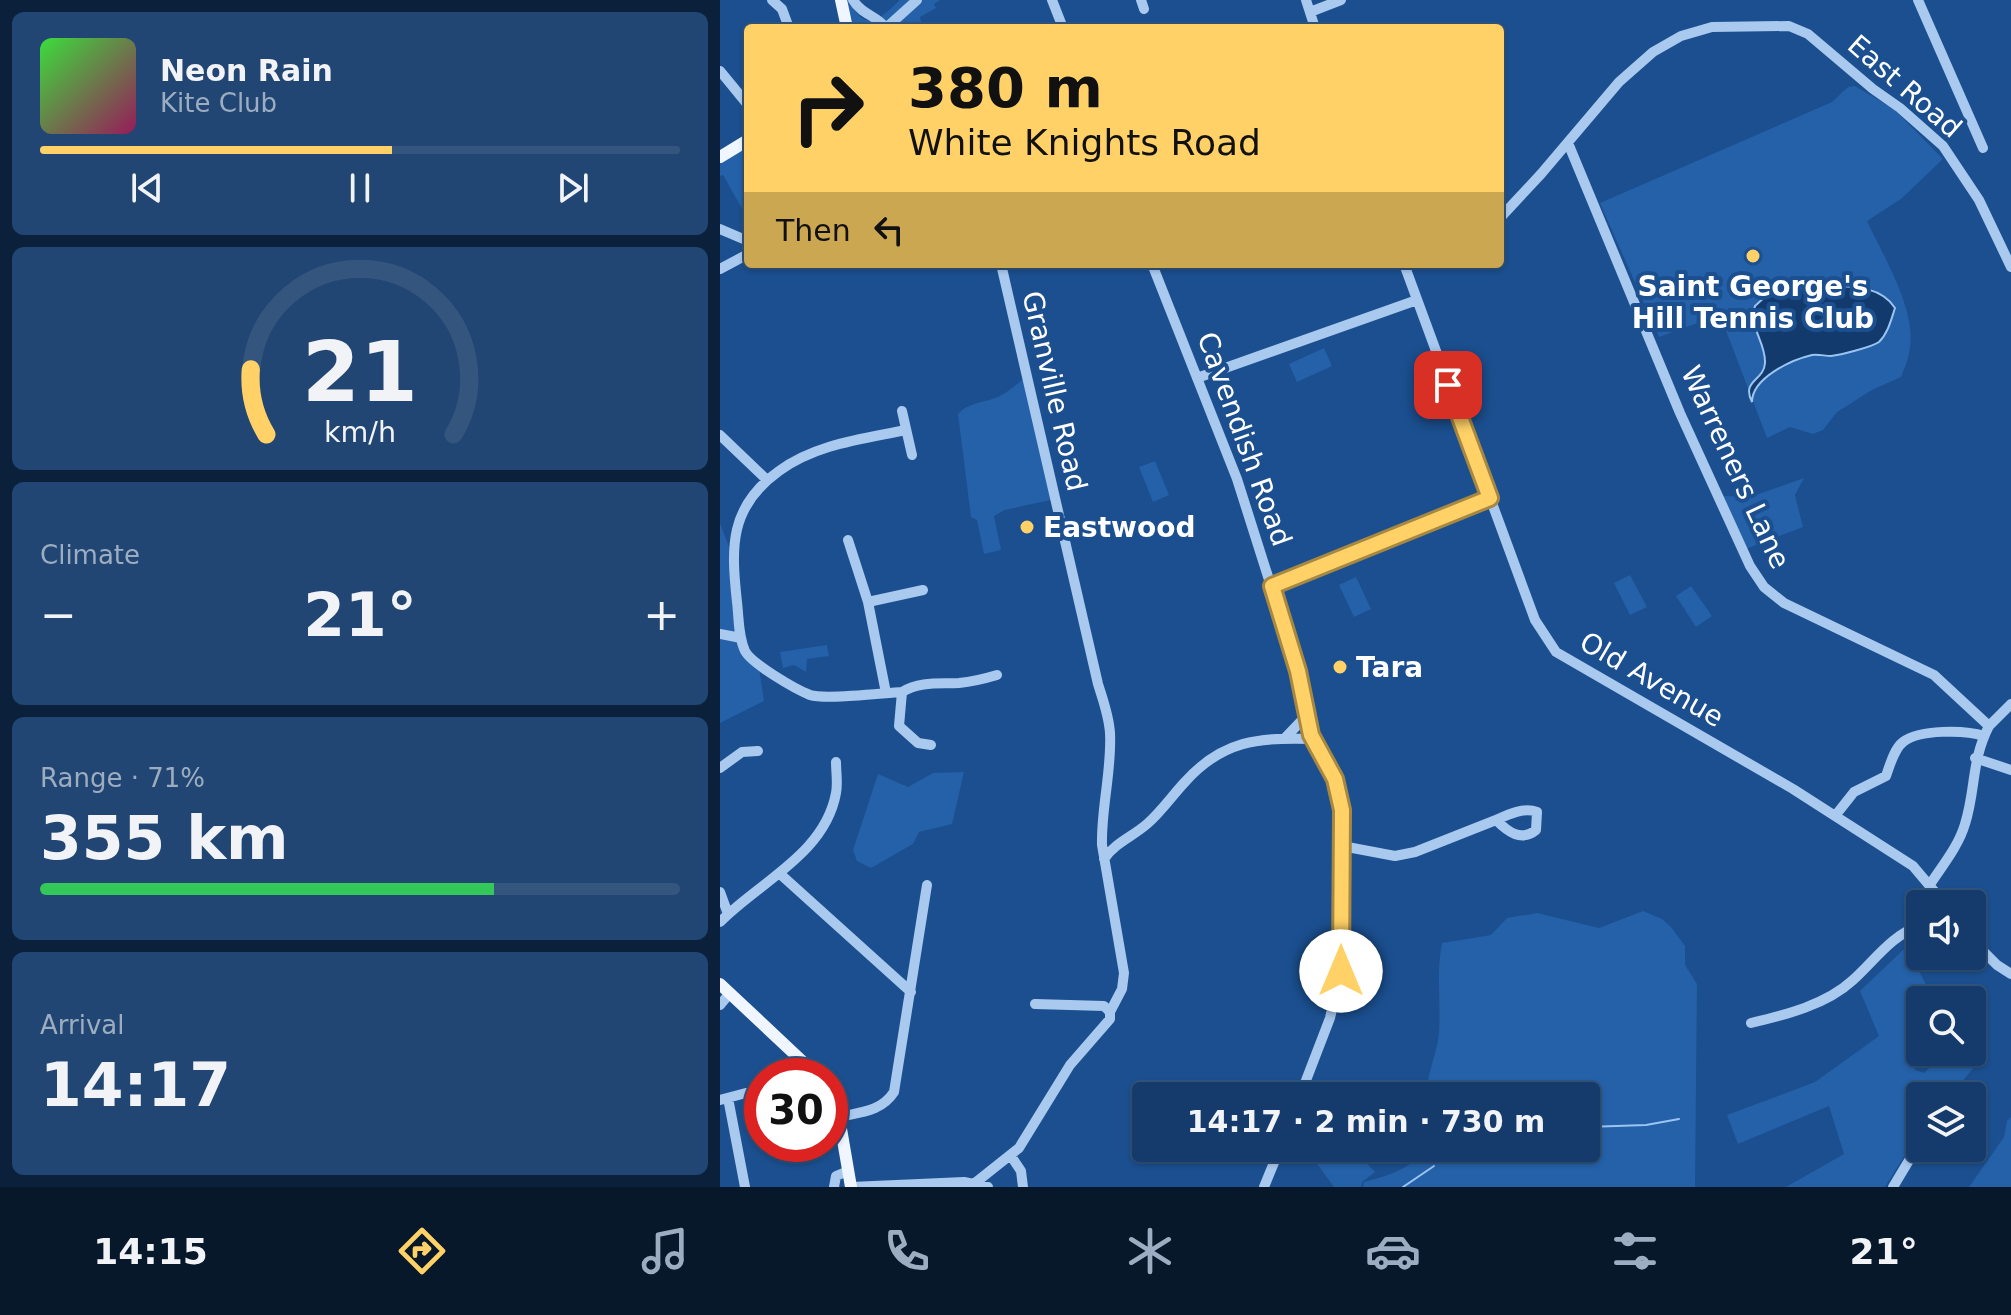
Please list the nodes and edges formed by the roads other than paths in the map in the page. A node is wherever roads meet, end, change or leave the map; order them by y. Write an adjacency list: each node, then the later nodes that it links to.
1 (772, 0): 10 (street)
2 (841, 0): 11 (main road)
3 (853, 0): 12 (street)
4 (917, 0): 13 (street)
5 (1052, 0): 14 (street)
6 (1306, 0): 9 (street)
7 (1341, 0): 9 (street)
8 (1918, 0): 20 (street)
9 (1310, 12): 15 (street)
10 (788, 24)
11 (846, 24)
12 (883, 24)
13 (901, 24)
14 (1061, 24)
15 (1314, 24)
16 (720, 71): 17 (street)
17 (744, 100)
18 (744, 142): 21 (main road)
19 (1568, 143): 22 (street, East Road); 25 (street, East Road); 51 (street, Warreners Lane)
20 (1983, 148)
21 (720, 157)
22 (1504, 214)
23 (720, 229): 24 (street)
24 (744, 239)
25 (2007, 252): 27 (street, East Road)
26 (744, 256): 31 (street)
27 (2011, 267)
28 (1002, 268): 63 (street, Granville Road)
29 (1154, 268): 33 (street, Cavendish Road)
30 (1405, 268): 32 (street, Old Avenue)
31 (720, 269)
32 (1417, 300): 33 (street); 39 (street, Old Avenue)
33 (1197, 378): 41 (street, Cavendish Road)
34 (902, 411): 35 (street)
35 (906, 430): 37 (street); 38 (street)
36 (720, 435): 38 (street)
37 (912, 455)
38 (767, 480): 45 (street)
39 (1490, 498): 41 (street); 60 (street, Old Avenue)
40 (848, 540): 43 (street)
41 (1272, 586): 50 (street, Cavendish Road)
42 (923, 590): 43 (street)
43 (868, 602): 48 (street)
44 (720, 634): 45 (street)
45 (741, 638): 48 (street)
46 (997, 675): 47 (street)
47 (902, 692): 48 (street); 54 (street)
48 (886, 693)
49 (2011, 704): 51 (street)
50 (1306, 716): 52 (street); 53 (street, Cavendish Road)
51 (1987, 731): 56 (street); 60 (street)
52 (1285, 738): 53 (street); 63 (street)
53 (1313, 739): 62 (street, Cavendish Road)
54 (926, 747)
55 (758, 751): 58 (street)
56 (1975, 758): 59 (street); 65 (street)
57 (836, 762): 64 (street)
58 (720, 768)
59 (2011, 770)
60 (1835, 816): 65 (street, Old Avenue)
61 (1496, 820): 62 (street)
62 (1342, 846): 80 (street, Cavendish Road)
63 (1104, 859): 77 (street, Granville Road)
64 (779, 873): 69 (street); 74 (street)
65 (1931, 883): 67 (street, Old Avenue)
66 (927, 885): 74 (street)
67 (1936, 890)
68 (720, 892): 69 (street)
69 (724, 918)
70 (1906, 934): 78 (street)
71 (1986, 954): 72 (street)
72 (2011, 974)
73 (725, 988): 76 (street); 79 (main road)
74 (911, 992): 83 (street)
75 (1035, 1004): 77 (street)
76 (720, 1005)
77 (1110, 1012): 84 (street, Granville Road)
78 (1751, 1023)
79 (799, 1058)
80 (1305, 1082)
81 (744, 1095): 82 (street)
82 (724, 1099): 90 (street)
83 (848, 1115)
84 (1011, 1156): 89 (street, Granville Road); 94 (street)
85 (846, 1162): 88 (main road)
86 (1274, 1162): 95 (street)
87 (1908, 1162): 96 (street)
88 (848, 1171): 91 (street); 92 (main road)
89 (975, 1183): 92 (street); 93 (street)
90 (745, 1187)
91 (834, 1187)
92 (851, 1187)
93 (988, 1187)
94 (1023, 1187)
95 (1264, 1187)
96 (1893, 1187)

